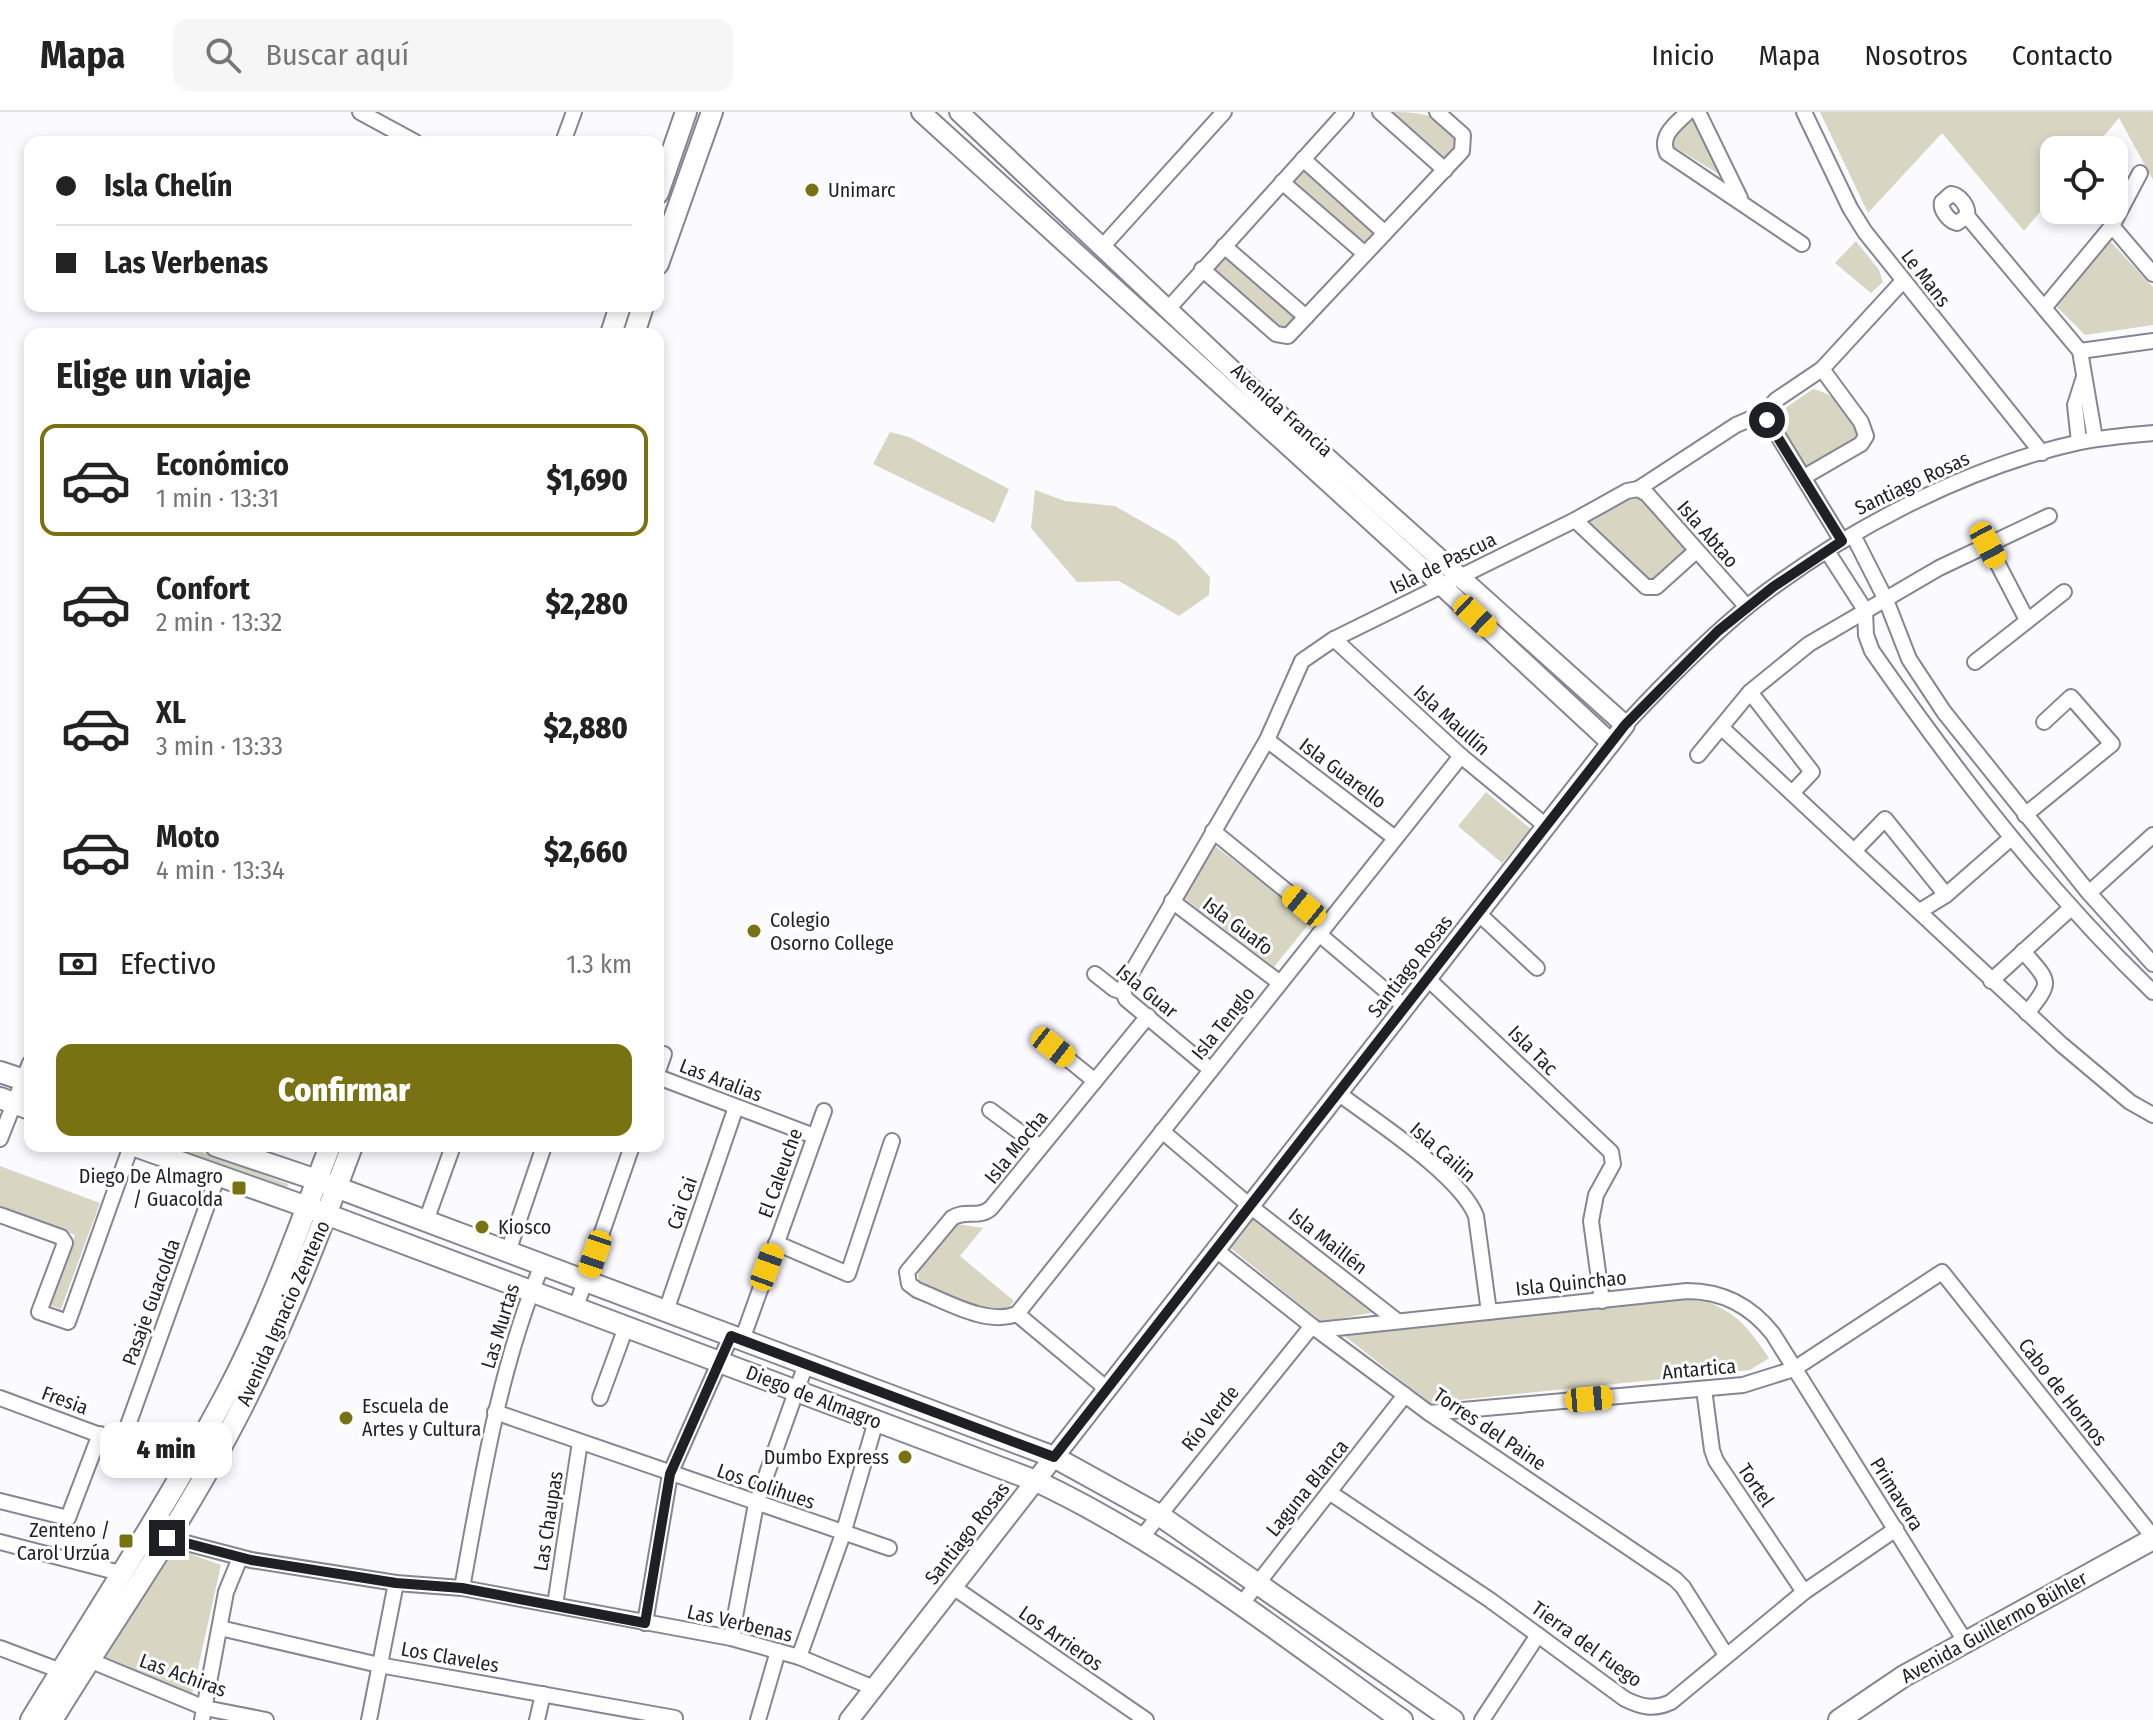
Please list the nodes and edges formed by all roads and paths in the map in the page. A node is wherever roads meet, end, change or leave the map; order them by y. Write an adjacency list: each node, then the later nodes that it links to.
1 (360, 112): 14 (street)
2 (574, 112): 15 (street)
3 (686, 112): 19 (main road)
4 (712, 112): 27 (main road)
5 (921, 112): 30 (street, Avenida Francia)
6 (960, 112): 28 (street, Avenida Francia)
7 (1224, 112): 28 (street)
8 (1346, 112): 16 (street)
9 (1380, 112): 17 (street)
10 (1437, 112): 17 (street)
11 (1688, 112): 21 (street)
12 (1698, 112): 21 (street)
13 (1804, 112): 33 (street, Le Mans)
14 (404, 136)
15 (565, 136)
16 (1303, 159): 20 (street); 24 (street)
17 (1445, 170): 24 (street)
18 (2140, 173): 23 (street)
19 (664, 176)
20 (1282, 182): 26 (street); 29 (street)
21 (1741, 200): 25 (street)
22 (1967, 216): 34 (street)
23 (2112, 226): 32 (street); 34 (street)
24 (1385, 233): 29 (street)
25 (1802, 244)
26 (1224, 246): 31 (street); 36 (street)
27 (664, 247)
28 (1102, 247): 30 (street); 35 (street, Avenida Francia)
29 (1365, 254): 36 (street)
30 (1086, 264): 39 (street, Avenida Francia)
31 (1202, 269): 35 (street); 36 (street)
32 (2153, 274)
33 (1902, 282): 41 (street, Isla de Pascua); 48 (street, Le Mans)
34 (2044, 308): 40 (street)
35 (1168, 309): 37 (street, Avenida Francia)
36 (1306, 317)
37 (1186, 327): 39 (street); 44 (street, Avenida Francia)
38 (2153, 341): 40 (street)
39 (1173, 342): 44 (street, Avenida Francia)
40 (2080, 351): 42 (street)
41 (1822, 369): 43 (street, Isla de Pascua); 49 (street)
42 (2084, 376): 46 (street); 47 (street)
43 (1764, 413): 49 (street); 50 (street, Isla de Pascua)
44 (1279, 426): 51 (street, Avenida Francia)
45 (2153, 433): 46 (street, Santiago Rosas)
46 (2095, 439): 47 (street, Santiago Rosas)
47 (2079, 442): 48 (street, Santiago Rosas)
48 (2042, 453): 54 (street, Santiago Rosas)
49 (1804, 477): 54 (street)
50 (1638, 489): 53 (street, Isla de Pascua); 56 (street, Isla Abtao)
51 (1372, 510): 58 (street, Avenida Francia); 59 (street, Avenida Francia)
52 (2049, 516): 55 (street)
53 (1575, 520): 56 (street); 58 (street, Isla de Pascua)
54 (1847, 538): 57 (street, Santiago Rosas); 61 (street)
55 (1988, 545): 61 (street); 64 (street)
56 (1696, 551): 62 (street, Isla Abtao)
57 (1827, 551): 62 (street, Santiago Rosas); 63 (street)
58 (1460, 576): 59 (street, Isla de Pascua); 69 (street, Avenida Francia)
59 (1441, 585): 65 (street, Isla de Pascua); 72 (street, Avenida Francia)
60 (2064, 592): 64 (street)
61 (1886, 600): 63 (street); 76 (street)
62 (1747, 607): 69 (street, Santiago Rosas)
63 (1865, 610): 67 (street); 81 (street)
64 (2027, 620): 66 (street)
65 (1334, 639): 71 (street, Isla de Pascua); 74 (street, Isla Maullín)
66 (1975, 662)
67 (1750, 692): 70 (street); 75 (street)
68 (2044, 722): 76 (street)
69 (1625, 725): 72 (street, Santiago Rosas)
70 (1722, 728): 73 (street); 75 (street)
71 (1267, 740): 78 (street, Isla de Pascua); 80 (street, Isla Guarello)
72 (1611, 743): 77 (street, Santiago Rosas)
73 (1698, 755)
74 (1461, 756): 77 (street, Isla Maullín); 80 (street, Isla Tenglo)
75 (1792, 793): 82 (street)
76 (2025, 815): 83 (street)
77 (1546, 826): 88 (street, Santiago Rosas)
78 (1213, 831): 85 (street, Isla de Pascua); 89 (street)
79 (2153, 835): 83 (street)
80 (1395, 838): 89 (street, Isla Tenglo)
81 (2010, 839): 84 (street); 86 (street)
82 (1855, 850): 84 (street); 87 (street)
83 (2089, 893): 91 (street)
84 (1946, 895): 87 (street)
85 (1172, 901): 96 (street, Isla Guafo); 97 (street, Isla de Pascua)
86 (2071, 908): 90 (street); 98 (street)
87 (1920, 911): 95 (street)
88 (1478, 913): 92 (street); 94 (street, Santiago Rosas)
89 (1323, 929): 96 (street, Isla Tenglo); 99 (street)
90 (2023, 951): 95 (street); 100 (street)
91 (2153, 964)
92 (1537, 968)
93 (1095, 974): 97 (street, Isla Guar)
94 (1427, 978): 99 (street, Santiago Rosas); 143 (street, Isla Tac)
95 (1991, 981): 100 (street)
96 (1280, 983): 103 (street, Isla Tenglo)
97 (1123, 992): 101 (street, Isla Guar)
98 (2153, 992)
99 (1405, 1007): 109 (street, Santiago Rosas)
100 (2027, 1013): 114 (street)
101 (1148, 1016): 103 (street, Isla Guar); 107 (street, Isla Mocha)
102 (1053, 1047): 107 (street)
103 (1211, 1070): 115 (street, Isla Tenglo)
104 (0, 1072): 105 (main road)
105 (24, 1075)
106 (664, 1079): 111 (street, Las Aralias)
107 (1095, 1081): 119 (street, Isla Mocha)
108 (24, 1084): 110 (street)
109 (1338, 1093): 131 (street, Santiago Rosas); 146 (street, Isla Cailin)
110 (15, 1104): 117 (street)
111 (736, 1107): 116 (street, Las Aralias); 145 (street, Cai Cai)
112 (990, 1110): 119 (street)
113 (824, 1111): 116 (street, El Caleuche)
114 (2153, 1115)
115 (1162, 1131): 131 (street, Isla Maillén); 147 (street, Isla Tenglo)
116 (814, 1136): 136 (street, El Caleuche)
117 (0, 1139)
118 (892, 1141): 136 (street)
119 (1040, 1147): 147 (street, Isla Mocha)
120 (131, 1152): 134 (street)
121 (151, 1152): 128 (main road, Diego de Almagro)
122 (234, 1152): 129 (main road, Diego de Almagro)
123 (328, 1152): 129 (main road, Avenida Ignacio Zenteno)
124 (350, 1152): 130 (main road, Avenida Ignacio Zenteno)
125 (451, 1152): 135 (street)
126 (542, 1152): 138 (street)
127 (630, 1152): 141 (street)
128 (218, 1175): 132 (main road, Diego de Almagro); 165 (street, Pasaje Guacolda)
129 (317, 1180): 130 (main road, Diego de Almagro); 132 (main road, Avenida Ignacio Zenteno)
130 (336, 1188): 133 (main road, Avenida Ignacio Zenteno); 135 (main road, Diego de Almagro)
131 (1250, 1206): 137 (street, Santiago Rosas); 148 (street, Isla Maillén)
132 (307, 1207): 133 (main road, Diego de Almagro); 168 (main road, Avenida Ignacio Zenteno)
133 (326, 1214): 142 (main road, Diego de Almagro); 170 (main road, Avenida Ignacio Zenteno)
134 (0, 1215)
135 (426, 1221): 138 (main road, Diego de Almagro)
136 (776, 1243): 151 (street, El Caleuche)
137 (1216, 1250): 150 (street, Torres del Paine); 155 (street, Santiago Rosas)
138 (508, 1252): 139 (main road, Diego de Almagro)
139 (542, 1265): 141 (main road, Diego de Almagro); 142 (street, Las Murtas)
140 (1942, 1272): 154 (street, Antartica); 180 (street, Cabo de Hornos)
141 (585, 1281): 144 (street); 145 (main road, Diego de Almagro)
142 (531, 1291): 144 (main road, Diego de Almagro); 161 (street, Las Murtas)
143 (1602, 1301): 146 (street, Isla Quinchao); 154 (street, Isla Quinchao)
144 (576, 1307): 149 (main road, Diego de Almagro)
145 (666, 1311): 151 (main road, Diego de Almagro)
146 (1489, 1312): 148 (street, Isla Quinchao)
147 (1017, 1314): 155 (street)
148 (1396, 1320): 150 (street, Isla Quinchao)
149 (626, 1327): 152 (main road, Diego de Almagro); 160 (street)
150 (1315, 1328): 158 (street, Torres del Paine); 175 (street, Río Verde)
151 (737, 1338): 152 (street, El Caleuche); 153 (main road, Diego de Almagro)
152 (719, 1362): 157 (main road, Diego de Almagro); 169 (street, El Caleuche)
153 (806, 1364): 157 (street); 167 (main road, Diego de Almagro)
154 (1794, 1369): 156 (street, Antartica); 176 (street, Primavera)
155 (1107, 1389): 167 (street, Santiago Rosas)
156 (1704, 1389): 162 (street, Antartica); 189 (street, Tortel)
157 (796, 1390): 163 (main road, Diego de Almagro); 174 (street)
158 (1405, 1395): 162 (street, Torres del Paine); 172 (street, Laguna Blanca)
159 (0, 1398): 164 (street, Fresia)
160 (600, 1398)
161 (495, 1412): 166 (street, Los Colihues); 188 (street, Las Murtas)
162 (1429, 1413): 199 (street, Torres del Paine)
163 (876, 1421): 171 (main road, Diego de Almagro); 177 (street)
164 (100, 1434): 165 (street, Fresia); 173 (street)
165 (122, 1442): 168 (street, Fresia)
166 (580, 1442): 169 (street, Los Colihues); 190 (street, Las Chaupas)
167 (1054, 1457): 171 (street, Santiago Rosas); 175 (main road, Diego de Almagro)
168 (185, 1466): 170 (street, Fresia); 184 (main road, Avenida Ignacio Zenteno)
169 (670, 1474): 174 (street, Los Colihues); 192 (street, El Caleuche)
170 (205, 1475): 179 (main road, Avenida Ignacio Zenteno)
171 (1036, 1481): 178 (main road, Diego de Almagro); 187 (street, Santiago Rosas)
172 (1329, 1492): 185 (street, Laguna Blanca); 194 (street, Tierra del Fuego)
173 (0, 1501)
174 (756, 1504): 177 (street, Los Colihues); 195 (street)
175 (1159, 1515): 178 (street, Río Verde); 185 (main road, Diego de Almagro)
176 (1896, 1529): 189 (street, Tierra del Fuego); 196 (street, Primavera)
177 (843, 1534): 182 (street, Los Colihues); 200 (street)
178 (1142, 1537): 191 (main road, Diego de Almagro)
179 (167, 1538): 183 (street, Las Verbenas); 201 (main road, Avenida Ignacio Zenteno)
180 (2153, 1538): 196 (main road, Avenida Guillermo Bühler)
181 (0, 1542): 184 (street)
182 (889, 1548)
183 (240, 1558): 186 (street, Las Verbenas); 193 (street)
184 (120, 1573): 203 (main road, Avenida Ignacio Zenteno)
185 (1257, 1582): 191 (street, Laguna Blanca); 217 (main road, Diego de Almagro)
186 (396, 1583): 188 (street, Las Verbenas); 202 (street)
187 (953, 1587): 204 (street, Santiago Rosas); 215 (street, Los Arrieros)
188 (462, 1588): 190 (street, Las Verbenas)
189 (1804, 1592): 199 (street, Tierra del Fuego)
190 (555, 1605): 192 (street, Las Verbenas)
191 (1240, 1606): 216 (main road, Diego de Almagro)
192 (645, 1623): 195 (street, Las Verbenas)
193 (220, 1628): 202 (street, Los Claveles); 206 (street)
194 (1538, 1635): 199 (street, Tierra del Fuego); 218 (street)
195 (731, 1638): 198 (street, Las Verbenas)
196 (1965, 1641): 219 (main road, Avenida Guillermo Bühler)
197 (0, 1648): 203 (street)
198 (778, 1651): 200 (street, Las Verbenas); 213 (street)
199 (1726, 1655)
200 (799, 1657): 204 (street, Las Verbenas)
201 (89, 1660): 206 (street, Las Achiras); 209 (main road, Avenida Ignacio Zenteno)
202 (379, 1665): 205 (street, Los Claveles); 211 (street)
203 (61, 1671): 208 (main road, Avenida Ignacio Zenteno)
204 (874, 1688): 214 (street, Santiago Rosas)
205 (543, 1694): 207 (street, Los Claveles); 212 (street)
206 (204, 1714): 210 (street, Las Achiras)
207 (674, 1719)
208 (31, 1720)
209 (52, 1720)
210 (266, 1720)
211 (369, 1720)
212 (537, 1720)
213 (758, 1720)
214 (849, 1720)
215 (1146, 1720)
216 (1402, 1720)
217 (1453, 1720)
218 (1482, 1720)
219 (1839, 1720)

